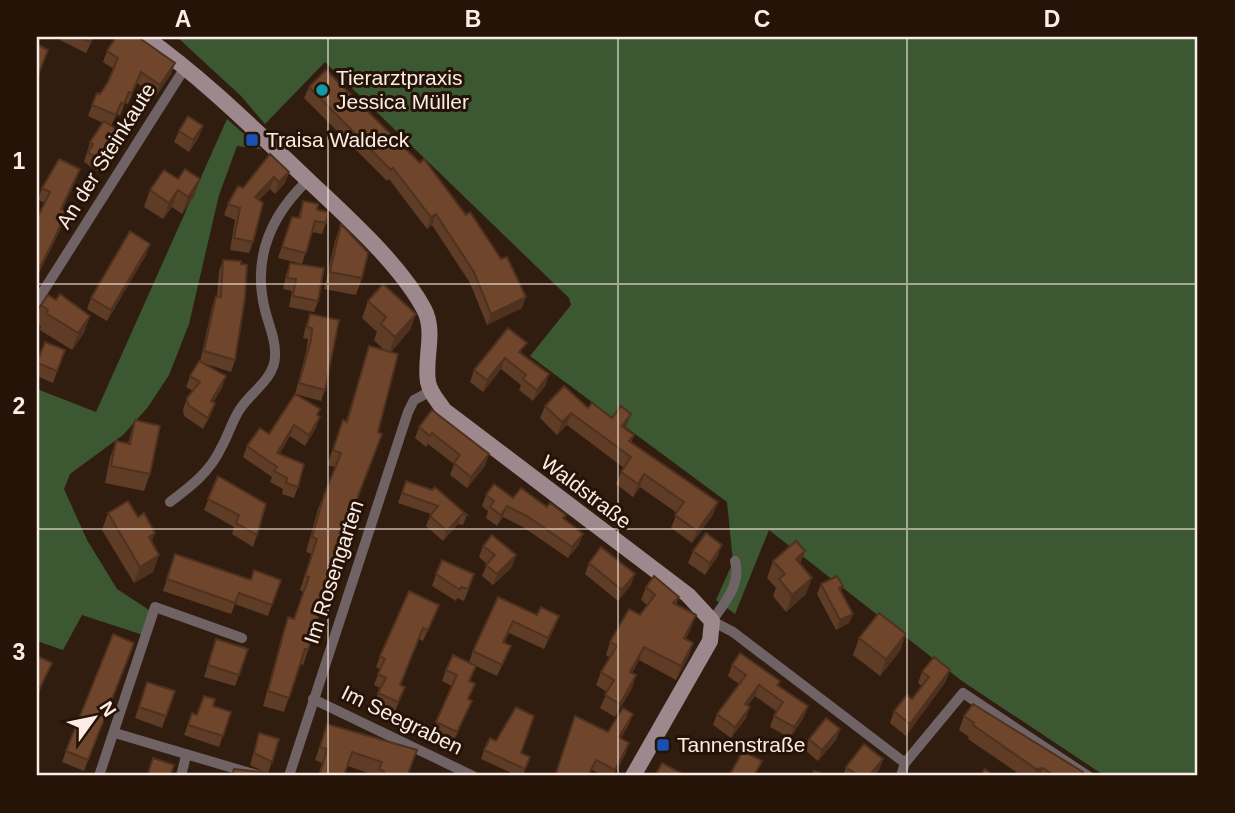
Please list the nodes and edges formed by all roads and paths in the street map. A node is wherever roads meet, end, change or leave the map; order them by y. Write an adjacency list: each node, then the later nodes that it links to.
1 (145, 37): 2 (street)
2 (186, 66): 3 (street); 4 (street, An der Steinkaute)
3 (308, 180): 5 (street); 6 (street)
4 (37, 301)
5 (431, 391): 8 (street, Waldstraße); 10 (street, Im Rosengarten)
6 (170, 502)
7 (735, 561): 8 (street)
8 (712, 621): 13 (street, Waldstraße); 19 (street)
9 (242, 638): 11 (street)
10 (313, 699): 17 (street, Im Rosengarten); 18 (street, Im Seegraben)
11 (115, 733): 12 (street); 14 (street)
12 (187, 756): 15 (street); 16 (street)
13 (905, 763): 20 (street); 21 (street)
14 (99, 776)
15 (180, 776)
16 (260, 776)
17 (289, 776)
18 (473, 776)
19 (633, 776)
20 (901, 776)
21 (1088, 776)

